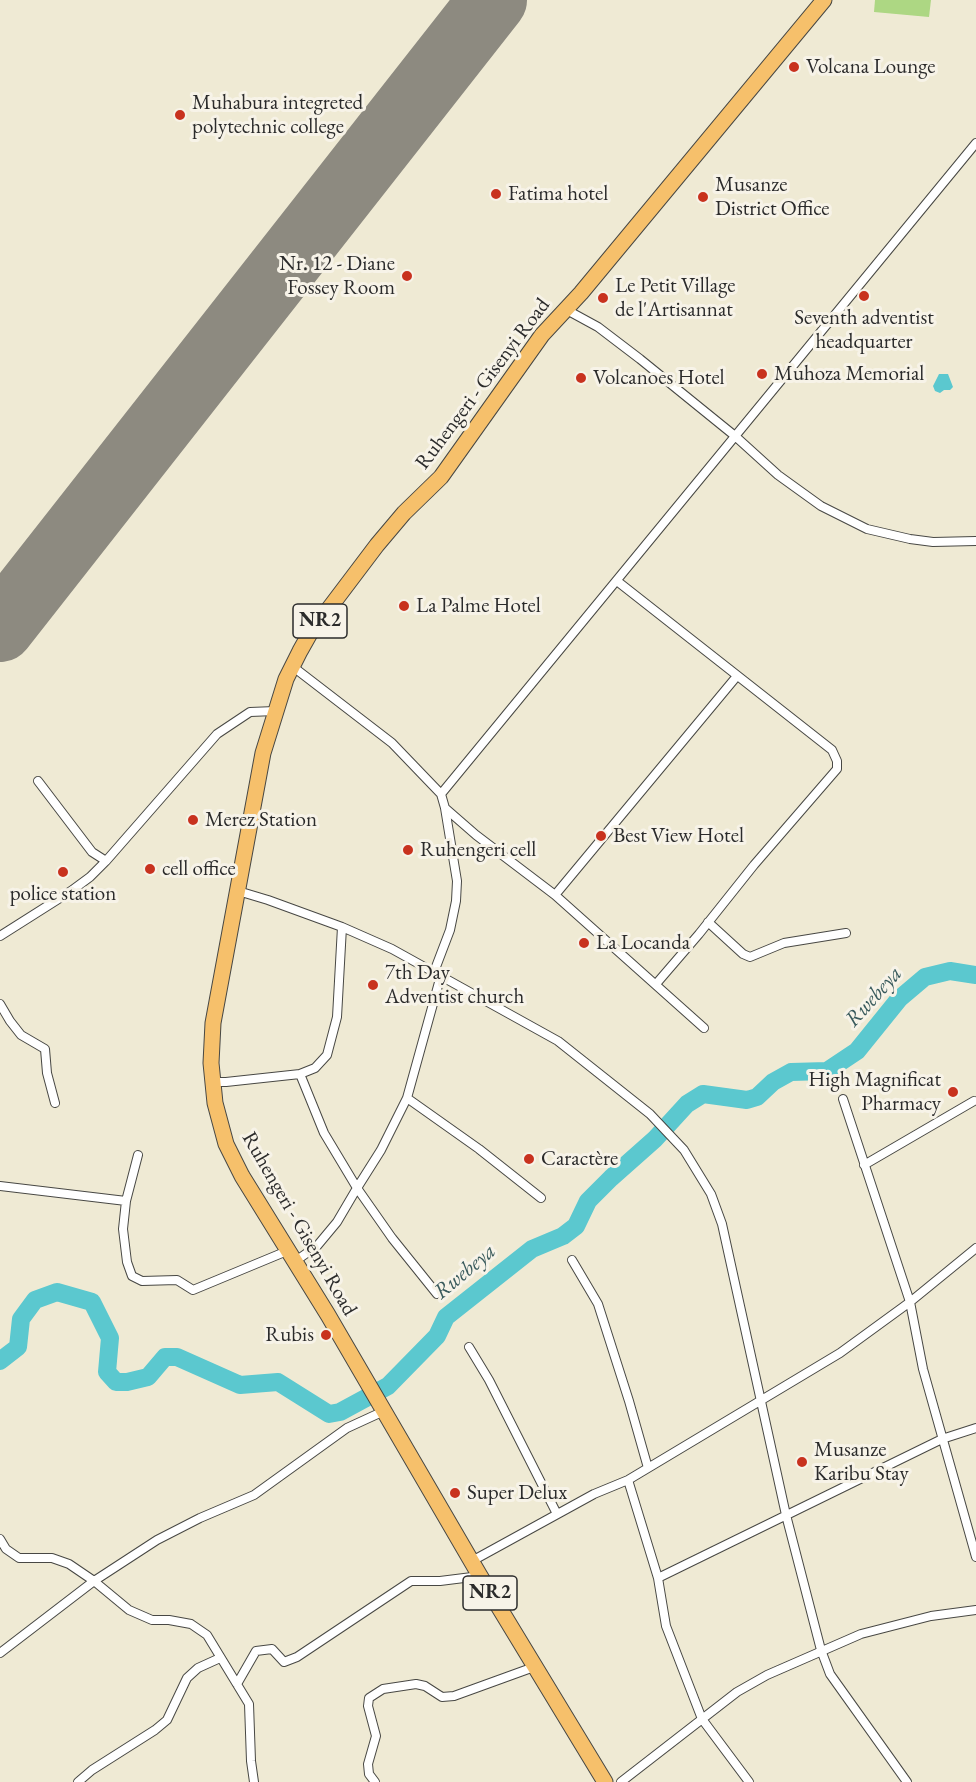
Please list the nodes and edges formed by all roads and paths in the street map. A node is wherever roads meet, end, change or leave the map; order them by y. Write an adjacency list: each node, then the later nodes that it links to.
1 (824, 0): 3 (highway, Ruhengeri - Gisenyi Road / NR2)
2 (976, 143): 4 (street)
3 (565, 309): 4 (street); 7 (highway, Ruhengeri - Gisenyi Road / NR2)
4 (735, 436): 5 (street); 6 (street)
5 (976, 541)
6 (617, 581): 8 (street); 11 (street)
7 (292, 666): 9 (highway, Ruhengeri - Gisenyi Road / NR2); 11 (street)
8 (737, 676): 15 (street); 16 (street)
9 (274, 711): 13 (street); 14 (highway, Ruhengeri - Gisenyi Road / NR2)
10 (38, 781): 13 (street)
11 (441, 794): 12 (street)
12 (445, 808): 15 (street); 20 (street)
13 (106, 861): 19 (street)
14 (238, 891): 17 (street); 25 (highway, Ruhengeri - Gisenyi Road / NR2)
15 (555, 896): 21 (street)
16 (708, 922): 18 (street); 21 (street)
17 (342, 927): 20 (street); 24 (street)
18 (846, 933)
19 (0, 936)
20 (438, 973): 26 (street); 42 (street)
21 (656, 984): 23 (street)
22 (0, 1004): 29 (street)
23 (704, 1028)
24 (300, 1074): 25 (street); 33 (street)
25 (213, 1082): 37 (highway, Ruhengeri - Gisenyi Road / NR2)
26 (407, 1098): 33 (street); 34 (street)
27 (843, 1098): 31 (street)
28 (974, 1101): 31 (street)
29 (55, 1103)
30 (138, 1155): 35 (street)
31 (864, 1165): 40 (street)
32 (0, 1186): 35 (street)
33 (357, 1188): 37 (street); 39 (street)
34 (541, 1198)
35 (126, 1201): 37 (street)
36 (976, 1248): 40 (street)
37 (291, 1256): 43 (highway, Ruhengeri - Gisenyi Road / NR2)
38 (573, 1260): 46 (street)
39 (437, 1294)
40 (910, 1302): 42 (street); 45 (street)
41 (469, 1347): 48 (street)
42 (761, 1401): 46 (street); 49 (street)
43 (381, 1407): 52 (highway, NR2); 55 (street)
44 (976, 1428): 45 (street)
45 (942, 1439): 49 (street); 51 (street)
46 (648, 1468): 47 (street)
47 (628, 1480): 48 (street); 54 (street)
48 (556, 1514): 52 (street)
49 (786, 1515): 54 (street); 57 (street)
50 (0, 1539): 55 (street)
51 (976, 1557)
52 (472, 1561): 53 (highway, NR2)
53 (480, 1576): 60 (highway, NR2); 61 (street)
54 (658, 1578): 62 (street)
55 (94, 1581): 58 (street); 59 (street)
56 (976, 1610): 57 (street)
57 (820, 1650): 62 (street); 69 (street)
58 (0, 1653)
59 (220, 1658): 61 (street); 63 (street)
60 (534, 1667): 65 (street); 66 (highway, NR2)
61 (237, 1684): 64 (street)
62 (702, 1719): 67 (street); 68 (street)
63 (78, 1782)
64 (254, 1782)
65 (375, 1782)
66 (605, 1782)
67 (621, 1782)
68 (749, 1782)
69 (907, 1782)

